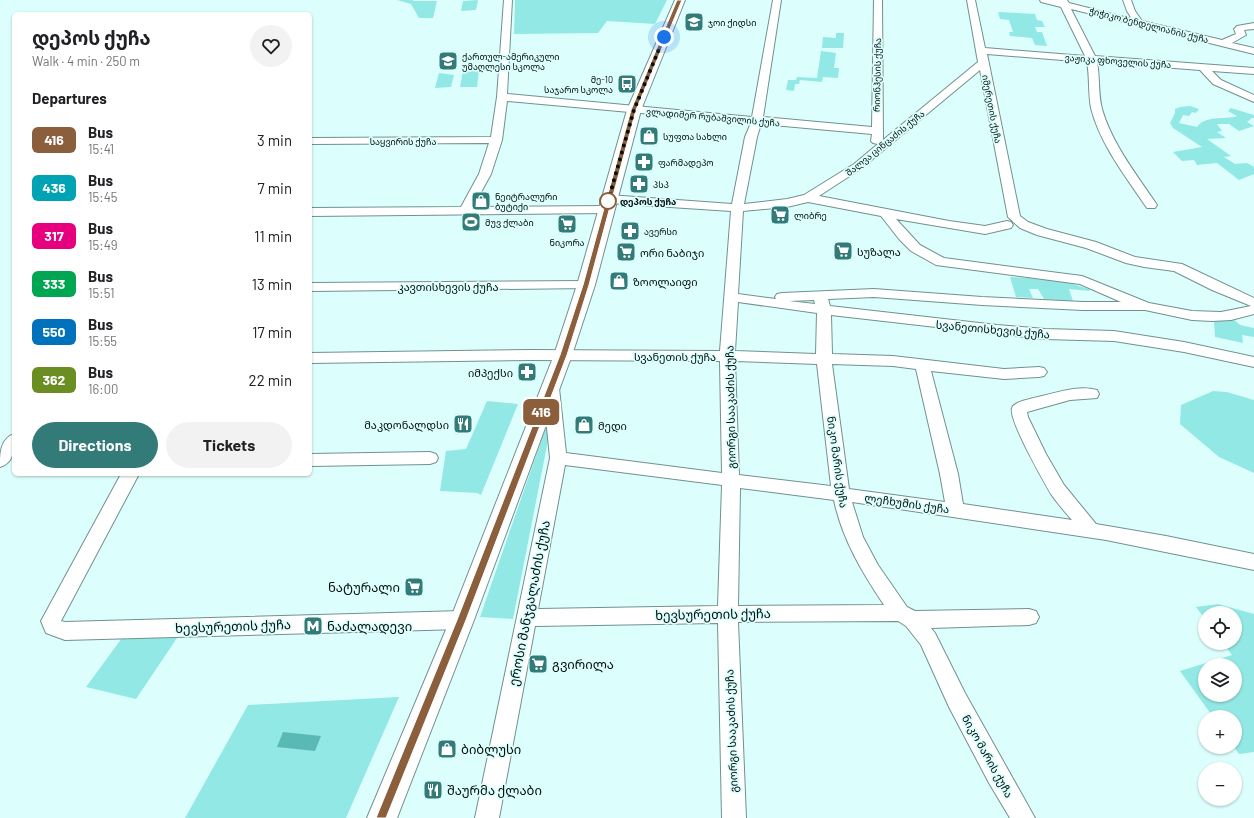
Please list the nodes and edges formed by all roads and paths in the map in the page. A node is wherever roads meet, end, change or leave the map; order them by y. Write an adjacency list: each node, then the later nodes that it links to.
1 (508, 0): 18 (street)
2 (680, 0): 20 (main road)
3 (777, 0): 21 (street, გიორგი სააკაძის ქუჩა)
4 (878, 0): 22 (street, რიონჰესის ქუჩა)
5 (971, 0): 12 (street, იმერეთის ქუჩა)
6 (1044, 0): 8 (street, ჭიჭიკო ბენდელიანის ქუჩა)
7 (1127, 0): 9 (street)
8 (1064, 2): 9 (street, ჭიჭიკო ბენდელიანის ქუჩა); 14 (street)
9 (1139, 23): 11 (street, ჭიჭიკო ბენდელიანის ქუჩა)
10 (1254, 26): 11 (street)
11 (1224, 43): 13 (street, ჭიჭიკო ბენდელიანის ქუჩა)
12 (981, 51): 14 (street, ვაჟიკა ფხოველის ქუჩა); 15 (street, იმერეთის ქუჩა)
13 (1254, 51)
14 (1092, 58): 16 (street, ვაჟიკა ფხოველის ქუჩა); 28 (street)
15 (983, 63): 25 (street, შალვა ცინცაძის ქუჩა); 33 (street, იმერეთის ქუჩა)
16 (1202, 67): 17 (street, ვაჟიკა ფხოველის ქუჩა); 19 (street)
17 (1254, 71)
18 (502, 97): 20 (street, ვლადიმერ რუბაშვილის ქუჩა); 23 (street)
19 (1254, 99)
20 (634, 110): 21 (street, ვლადიმერ რუბაშვილის ქუჩა); 27 (main road)
21 (757, 120): 22 (street, ვლადიმერ რუბაშვილის ქუჩა); 29 (street, გიორგი სააკაძის ქუჩა)
22 (876, 131): 25 (street, რიონჰესის ქუჩა)
23 (496, 140): 24 (street, საყვირის ქუჩა); 30 (street)
24 (312, 141)
25 (877, 150): 26 (street, შალვა ცინცაძის ქუჩა)
26 (808, 198): 29 (street, შალვა ცინცაძის ქუჩა); 32 (street)
27 (607, 204): 29 (street, შალვა ცინცაძის ქუჩა); 30 (street); 34 (main road)
28 (1151, 205)
29 (737, 208): 36 (street, გიორგი სააკაძის ქუჩა)
30 (465, 211): 31 (street)
31 (312, 212)
32 (886, 214): 33 (street); 39 (street)
33 (1011, 221): 37 (street)
34 (586, 285): 35 (street, კავთისხევის ქუჩა); 41 (main road)
35 (312, 287)
36 (732, 297): 38 (street, სვანეთისხევის ქუჩა); 42 (street, გიორგი სააკაძის ქუჩა)
37 (1254, 303)
38 (822, 304): 39 (street); 44 (street, ნიკო მარის ქუჩა); 45 (street, სვანეთისხევის ქუჩა)
39 (1145, 306): 40 (street)
40 (1254, 310)
41 (563, 355): 42 (street, სვანეთის ქუჩა); 43 (street, სვანეთის ქუჩა); 48 (main road)
42 (727, 356): 44 (street, სვანეთის ქუჩა); 56 (street, გიორგი სააკაძის ქუჩა)
43 (312, 358)
44 (824, 358): 46 (street, სვანეთის ქუჩა); 57 (street, ნიკო მარის ქუჩა)
45 (1254, 362)
46 (922, 364): 47 (street, სვანეთის ქუჩა); 58 (street)
47 (1039, 372)
48 (551, 388): 52 (street, ეროსი მანჯგალაძის ქუჩა); 65 (main road)
49 (1091, 394): 59 (street)
50 (12, 443): 54 (street)
51 (430, 458): 53 (street)
52 (558, 458): 56 (street, ლეჩხუმის ქუჩა); 64 (street, ეროსი მანჯგალაძის ქუჩა)
53 (312, 460)
54 (0, 461)
55 (129, 476): 65 (street, ხევსურეთის ქუჩა)
56 (730, 480): 57 (street, ლეჩხუმის ქუჩა); 61 (street, გიორგი სააკაძის ქუჩა)
57 (841, 494): 58 (street, ლეჩხუმის ქუჩა); 63 (street, ნიკო მარის ქუჩა)
58 (955, 510): 59 (street, ლეჩხუმის ქუჩა)
59 (1091, 531): 60 (street, ლეჩხუმის ქუჩა)
60 (1254, 562)
61 (728, 614): 63 (street, ხევსურეთის ქუჩა); 64 (street, ხევსურეთის ქუჩა); 68 (street, გიორგი სააკაძის ქუჩა)
62 (1029, 616): 63 (street, ხევსურეთის ქუჩა)
63 (906, 617): 69 (street, ნიკო მარის ქუჩა)
64 (527, 618): 67 (street, ეროსი მანჯგალაძის ქუჩა)
65 (462, 620): 66 (main road)
66 (382, 818)
67 (487, 818)
68 (734, 818)
69 (1023, 818)

